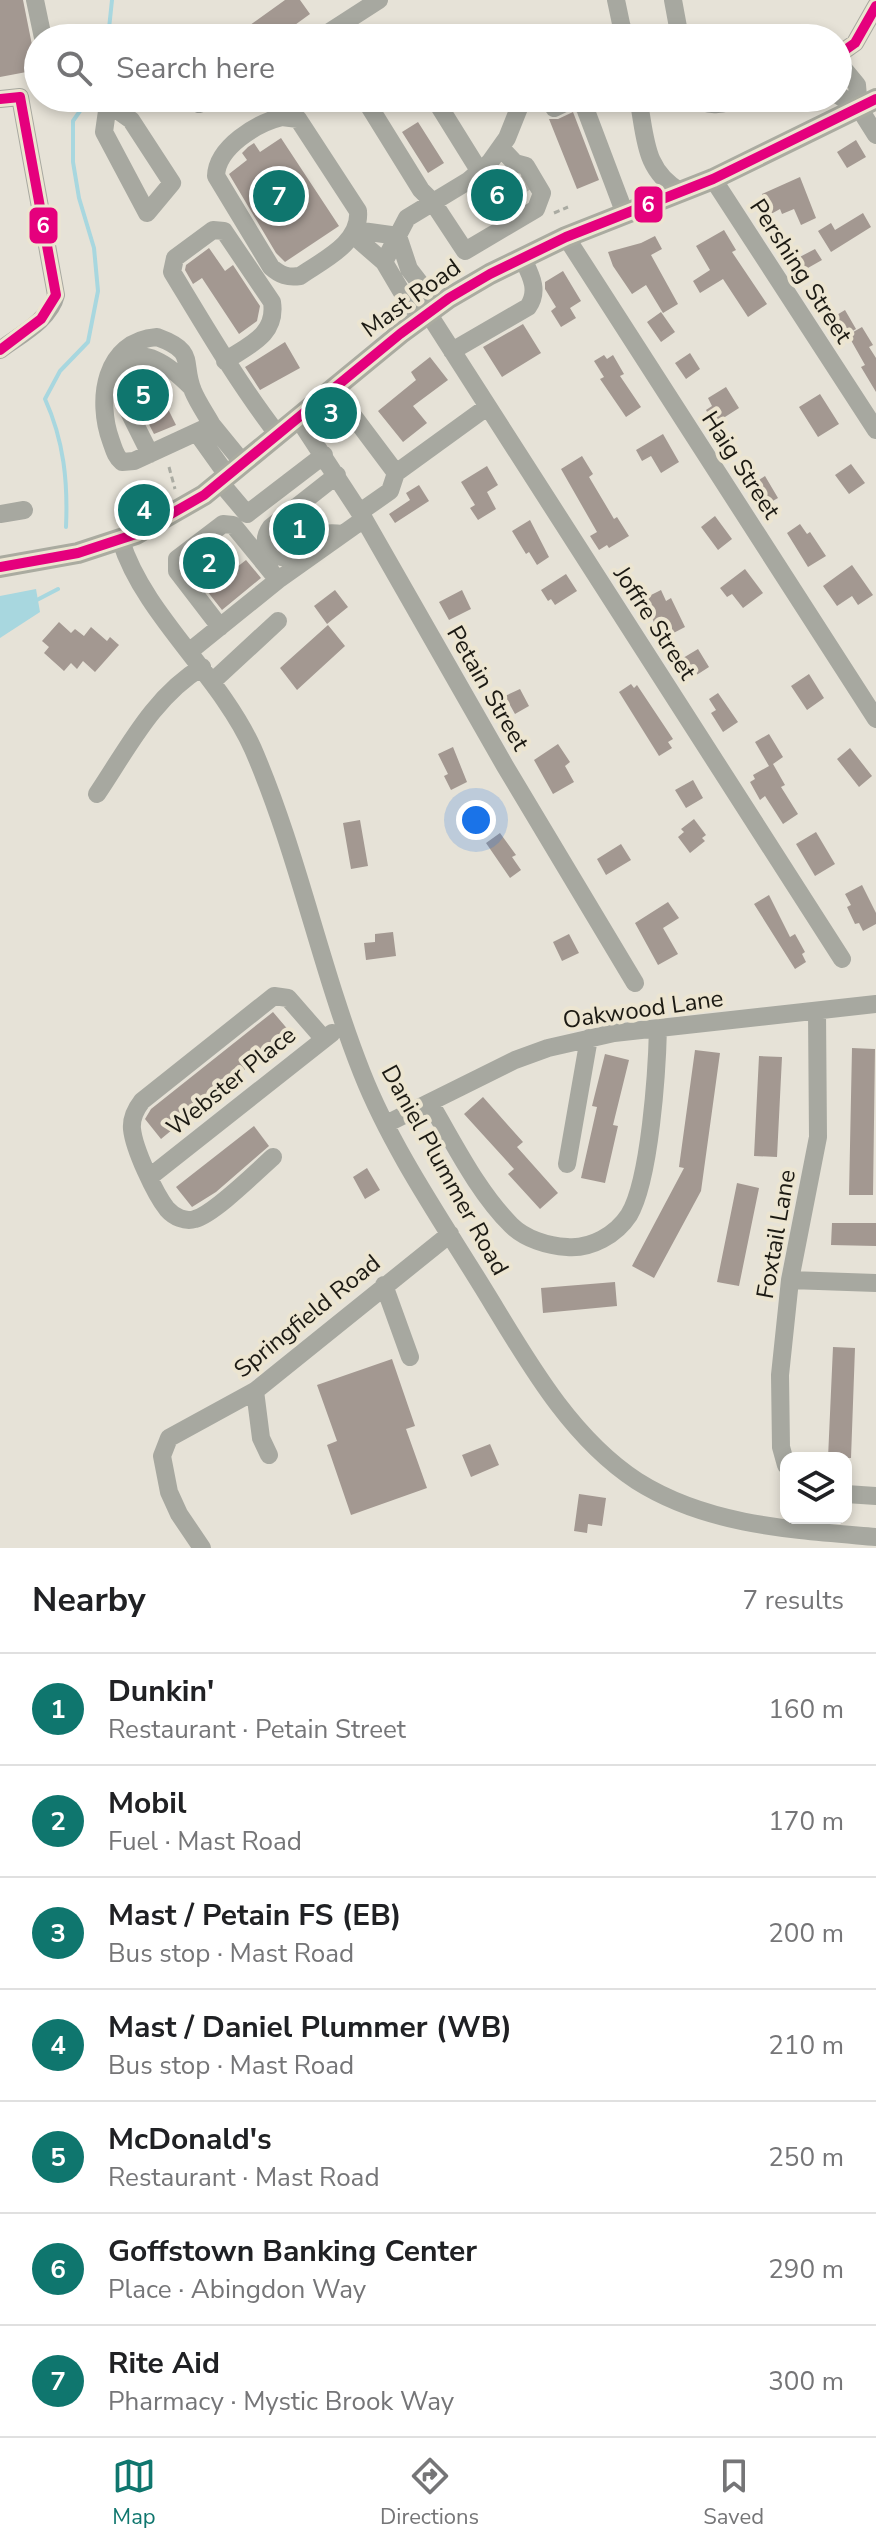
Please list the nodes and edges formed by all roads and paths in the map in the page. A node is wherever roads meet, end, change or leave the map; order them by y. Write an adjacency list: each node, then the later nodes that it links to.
1 (35, 0): 6 (street)
2 (379, 0): 7 (street)
3 (616, 0): 8 (street)
4 (673, 0): 9 (street)
5 (876, 6): 10 (street)
6 (40, 24)
7 (342, 24)
8 (621, 24)
9 (677, 24)
10 (852, 45)
11 (852, 79): 14 (street)
12 (24, 95): 13 (street)
13 (0, 99)
14 (868, 103): 24 (street)
15 (31, 112): 41 (street)
16 (104, 112): 17 (street)
17 (120, 112)
18 (373, 112): 30 (street)
19 (443, 112): 26 (street)
20 (517, 112): 25 (street)
21 (587, 112): 34 (street)
22 (641, 112): 29 (street)
23 (850, 112): 28 (main road, Mast Road)
24 (876, 135)
25 (501, 148): 26 (street); 27 (street)
26 (480, 172): 30 (street)
27 (520, 178): 33 (street); 33 (street)
28 (713, 179): 29 (main road, Mast Road); 49 (street, Pershing Street)
29 (681, 192): 34 (main road, Mast Road)
30 (432, 201): 33 (street); 37 (street)
31 (568, 207): 32 (path)
32 (561, 210): 33 (path); 35 (path)
33 (545, 211)
34 (625, 214): 35 (main road, Mast Road)
35 (566, 228): 38 (main road, Mast Road); 70 (street, Haig Street)
36 (355, 230): 36 (street); 37 (street); 39 (street)
37 (398, 236): 39 (street); 40 (street)
38 (522, 257): 40 (main road, Mast Road); 42 (street)
39 (384, 262): 40 (street)
40 (428, 313): 42 (street, Joffre Street); 45 (main road, Mast Road)
41 (0, 350)
42 (452, 351): 46 (street, Joffre Street)
43 (225, 361): 43 (street); 50 (street)
44 (192, 388): 48 (street); 51 (street); 51 (street)
45 (333, 389): 47 (main road, Mast Road); 55 (street)
46 (487, 407): 55 (street); 72 (street, Joffre Street)
47 (298, 418): 50 (main road, Mast Road); 52 (street, Petain Street)
48 (205, 429): 51 (street); 54 (street)
49 (876, 430)
50 (278, 435): 54 (main road, Mast Road)
51 (150, 454)
52 (324, 455): 56 (street, Petain Street); 61 (street)
53 (169, 467): 57 (path)
54 (230, 473): 61 (street); 63 (main road, Mast Road)
55 (396, 473): 60 (street)
56 (337, 475): 60 (street, Petain Street); 62 (street)
57 (176, 493)
58 (24, 510): 59 (street)
59 (0, 514)
60 (362, 516): 62 (street); 73 (street, Petain Street)
61 (240, 520): 65 (street); 67 (street)
62 (342, 534): 65 (street)
63 (121, 541): 64 (main road, Mast Road); 68 (street, Daniel Plummer Road)
64 (0, 567)
65 (278, 580): 67 (street)
66 (278, 621): 69 (street)
67 (220, 627): 68 (street)
68 (190, 651): 69 (street, Daniel Plummer Road)
69 (207, 675): 71 (street); 76 (street, Daniel Plummer Road)
70 (876, 719)
71 (97, 794)
72 (842, 959)
73 (635, 983)
74 (876, 1004): 75 (street, Oakwood Lane)
75 (817, 1012): 77 (street, Oakwood Lane); 86 (street, Foxtail Lane)
76 (344, 1025): 78 (street, Webster Place); 81 (street, Daniel Plummer Road)
77 (658, 1028): 79 (street, Oakwood Lane); 80 (street)
78 (323, 1038): 84 (street, Webster Place); 84 (street)
79 (589, 1038): 80 (street, Oakwood Lane); 83 (street)
80 (430, 1103): 81 (street, Oakwood Lane)
81 (386, 1124): 85 (street, Daniel Plummer Road)
82 (273, 1157): 84 (street)
83 (567, 1164)
84 (151, 1176)
85 (450, 1234): 88 (street, Springfield Road); 96 (street, Daniel Plummer Road)
86 (790, 1280): 87 (street); 91 (street, Foxtail Lane)
87 (876, 1283)
88 (384, 1285): 89 (street); 90 (street, Springfield Road)
89 (410, 1357)
90 (255, 1391): 92 (street); 97 (street, Springfield Road)
91 (782, 1452)
92 (269, 1455)
93 (852, 1494): 94 (street)
94 (876, 1496)
95 (876, 1537): 96 (street, Daniel Plummer Road)
96 (819, 1540)
97 (202, 1548)

